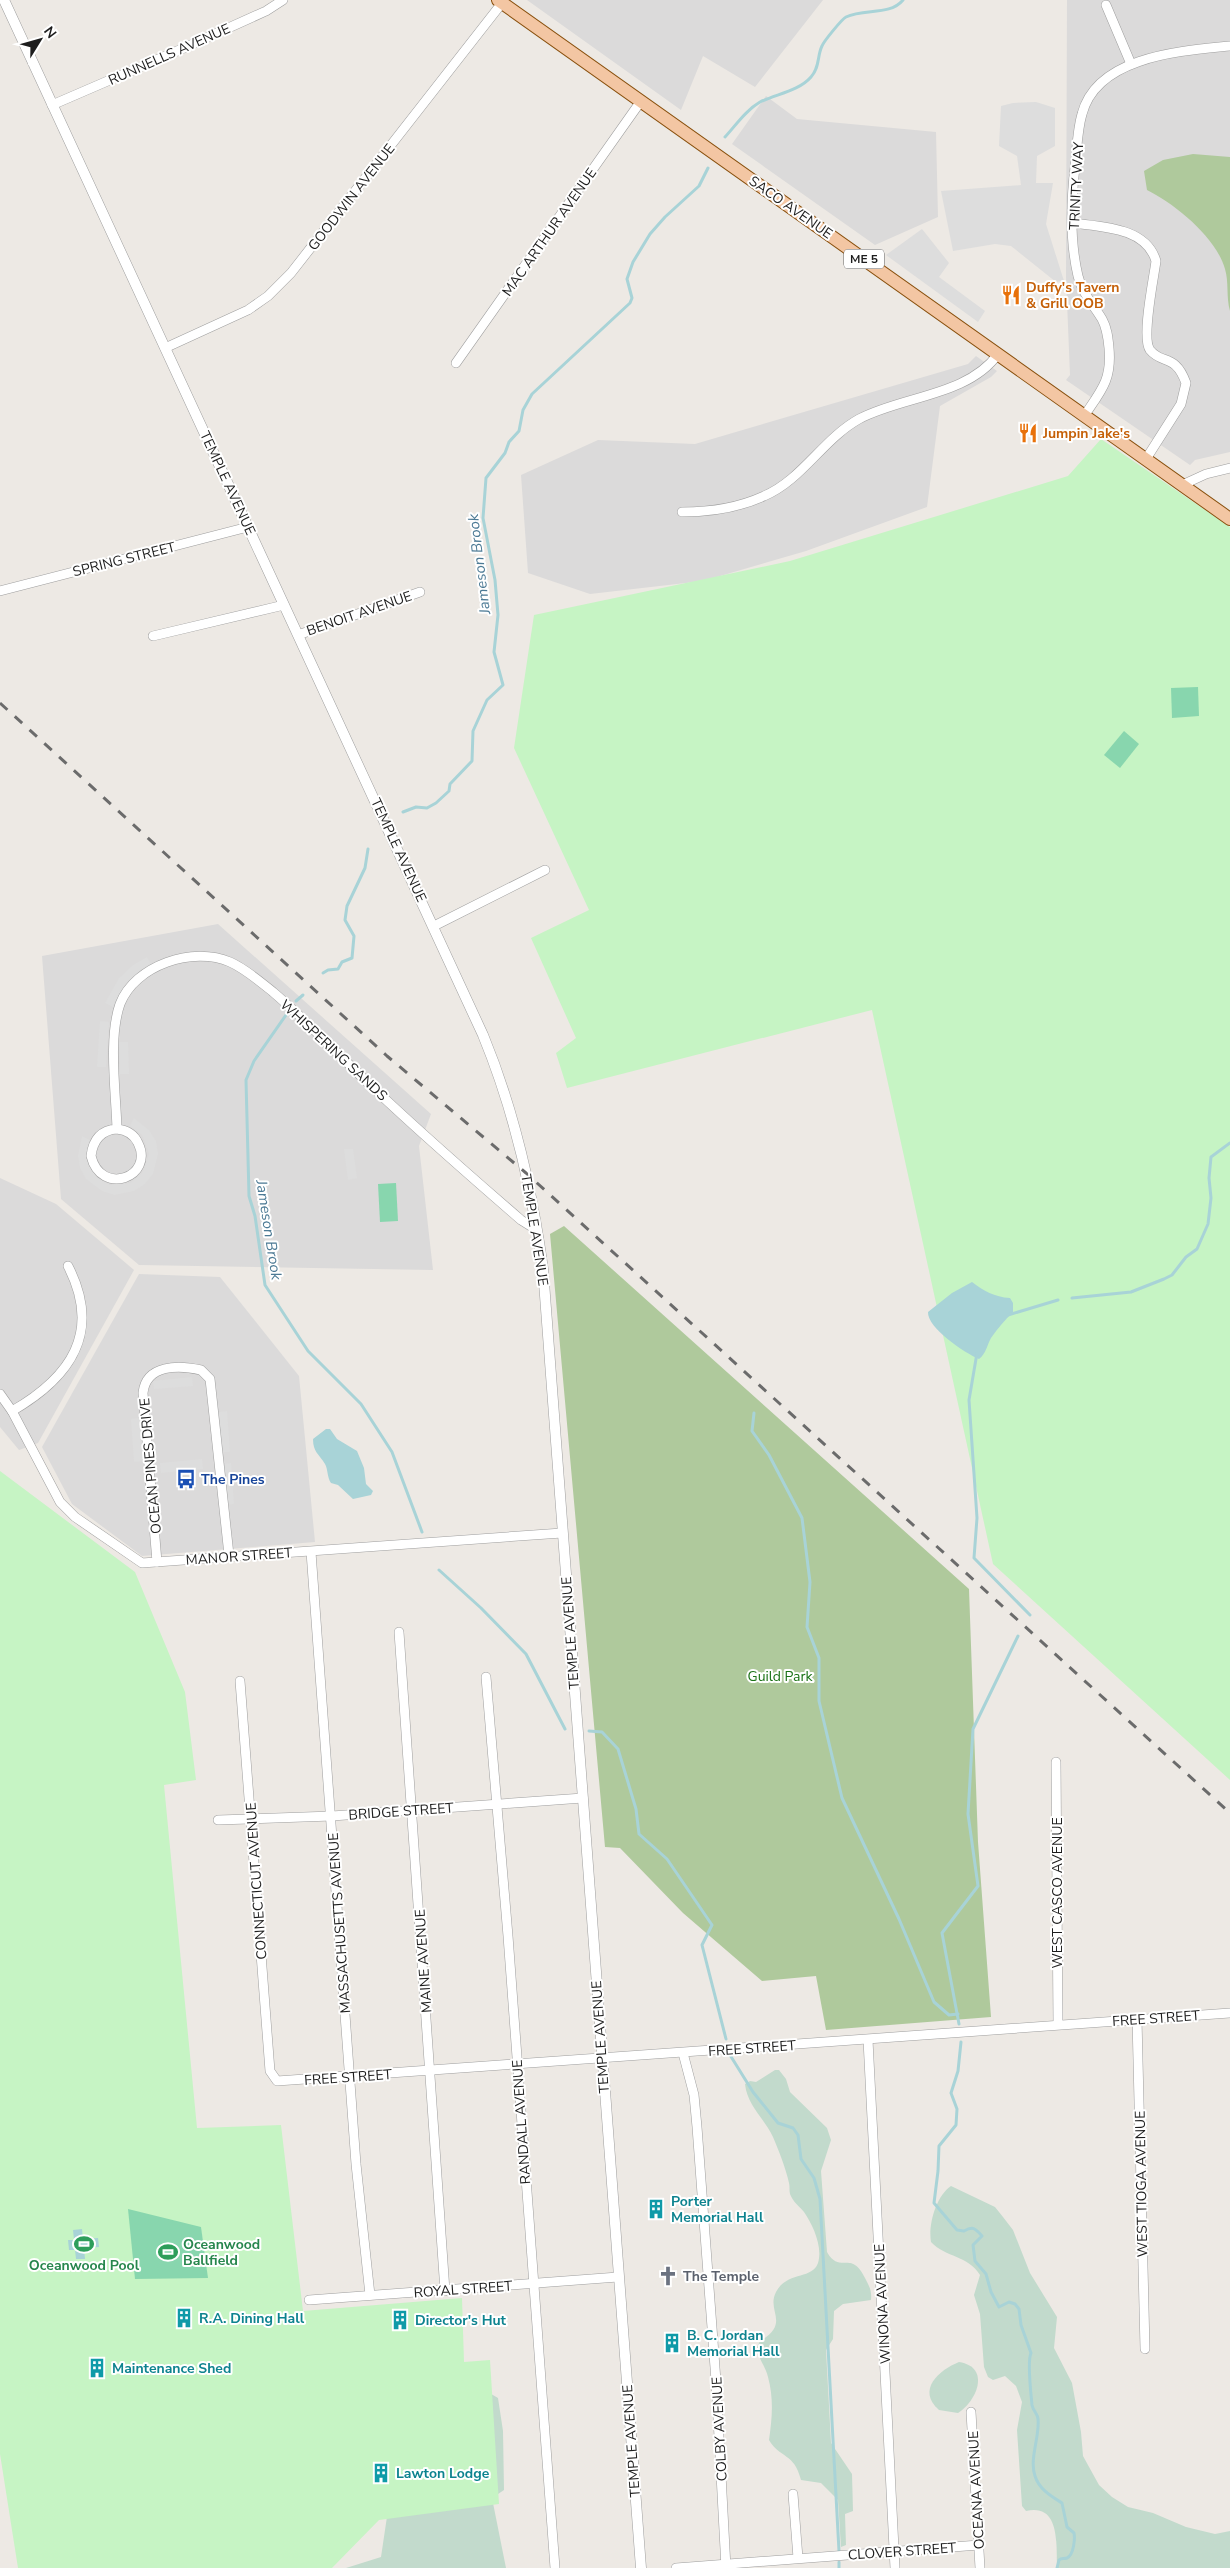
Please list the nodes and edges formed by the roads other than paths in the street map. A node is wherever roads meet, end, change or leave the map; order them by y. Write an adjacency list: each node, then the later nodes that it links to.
1 (4, 0): 8 (street, TEMPLE AVENUE)
2 (283, 0): 8 (street, RUNNELLS AVENUE)
3 (500, 2): 7 (main road, SACO AVENUE / ME 5); 10 (street, GOODWIN AVENUE)
4 (1106, 5): 6 (street)
5 (1230, 46): 6 (street, TRINITY WAY)
6 (1131, 64): 9 (street, TRINITY WAY)
7 (641, 101): 11 (main road, SACO AVENUE / ME 5); 12 (street, MAC ARTHUR AVENUE)
8 (52, 105): 10 (street, TEMPLE AVENUE)
9 (1073, 223): 13 (street, TRINITY WAY); 14 (street)
10 (165, 348): 19 (street, TEMPLE AVENUE)
11 (998, 354): 13 (main road, SACO AVENUE / ME 5); 17 (street)
12 (456, 363)
13 (1084, 416): 14 (main road, SACO AVENUE / ME 5)
14 (1146, 459): 16 (main road, SACO AVENUE / ME 5)
15 (1230, 468): 16 (street)
16 (1182, 485): 18 (main road, SACO AVENUE / ME 5)
17 (682, 512)
18 (1230, 519)
19 (248, 527): 20 (street, SPRING STREET); 22 (street, TEMPLE AVENUE)
20 (0, 590)
21 (420, 592): 23 (street, BENOIT AVENUE)
22 (284, 605): 23 (street, TEMPLE AVENUE); 24 (street)
23 (298, 635): 26 (street, TEMPLE AVENUE)
24 (153, 636)
25 (545, 870): 26 (street)
26 (434, 926): 28 (street, TEMPLE AVENUE)
27 (117, 1129): 27 (street); 28 (street, WHISPERING SANDS)
28 (537, 1230): 32 (street, TEMPLE AVENUE)
29 (68, 1266): 31 (street)
30 (0, 1394): 31 (street, MANOR STREET)
31 (12, 1411): 35 (street, MANOR STREET)
32 (562, 1533): 33 (street, MANOR STREET); 40 (street, TEMPLE AVENUE)
33 (312, 1552): 34 (street, MANOR STREET); 43 (street, MASSACHUSETTS AVENUE)
34 (229, 1555): 35 (street, MANOR STREET); 35 (street, OCEAN PINES DRIVE)
35 (157, 1562)
36 (399, 1632): 42 (street, MAINE AVENUE)
37 (486, 1677): 41 (street, RANDALL AVENUE)
38 (240, 1681): 44 (street, CONNECTICUT AVENUE)
39 (1056, 1762): 48 (street, WEST CASCO AVENUE)
40 (583, 1798): 41 (street, BRIDGE STREET); 51 (street, TEMPLE AVENUE)
41 (497, 1804): 42 (street, BRIDGE STREET); 52 (street, RANDALL AVENUE)
42 (413, 1811): 43 (street, BRIDGE STREET); 53 (street, MAINE AVENUE)
43 (332, 1816): 44 (street, BRIDGE STREET); 54 (street, MASSACHUSETTS AVENUE)
44 (252, 1817): 45 (street, BRIDGE STREET); 55 (street, CONNECTICUT AVENUE)
45 (218, 1820)
46 (1230, 2012): 47 (street, FREE STREET)
47 (1137, 2020): 48 (street, FREE STREET); 61 (street, WEST TIOGA AVENUE)
48 (1058, 2024): 49 (street, FREE STREET)
49 (868, 2040): 50 (street, FREE STREET); 65 (street, WINONA AVENUE)
50 (684, 2053): 51 (street, FREE STREET); 67 (street, COLBY AVENUE)
51 (602, 2058): 52 (street, FREE STREET); 56 (street, TEMPLE AVENUE)
52 (517, 2066): 53 (street, FREE STREET); 57 (street, RANDALL AVENUE)
53 (430, 2072): 54 (street, FREE STREET); 58 (street, MAINE AVENUE)
54 (350, 2075): 55 (street, FREE STREET); 59 (street, MASSACHUSETTS AVENUE)
55 (275, 2080)
56 (618, 2277): 57 (street, ROYAL STREET); 69 (street, TEMPLE AVENUE)
57 (532, 2284): 58 (street, ROYAL STREET); 68 (street, RANDALL AVENUE)
58 (445, 2291): 59 (street, ROYAL STREET)
59 (370, 2295): 60 (street, ROYAL STREET)
60 (309, 2300)
61 (1145, 2350)
62 (971, 2412): 64 (street, OCEANA AVENUE)
63 (793, 2494): 66 (street)
64 (979, 2545): 65 (street, CLOVER STREET); 72 (street, OCEANA AVENUE)
65 (895, 2552): 66 (street, CLOVER STREET); 71 (street, WINONA AVENUE)
66 (798, 2558): 67 (street, CLOVER STREET)
67 (726, 2566): 70 (street, CLOVER STREET)
68 (555, 2568)
69 (640, 2568)
70 (676, 2568)
71 (896, 2568)
72 (980, 2568)

